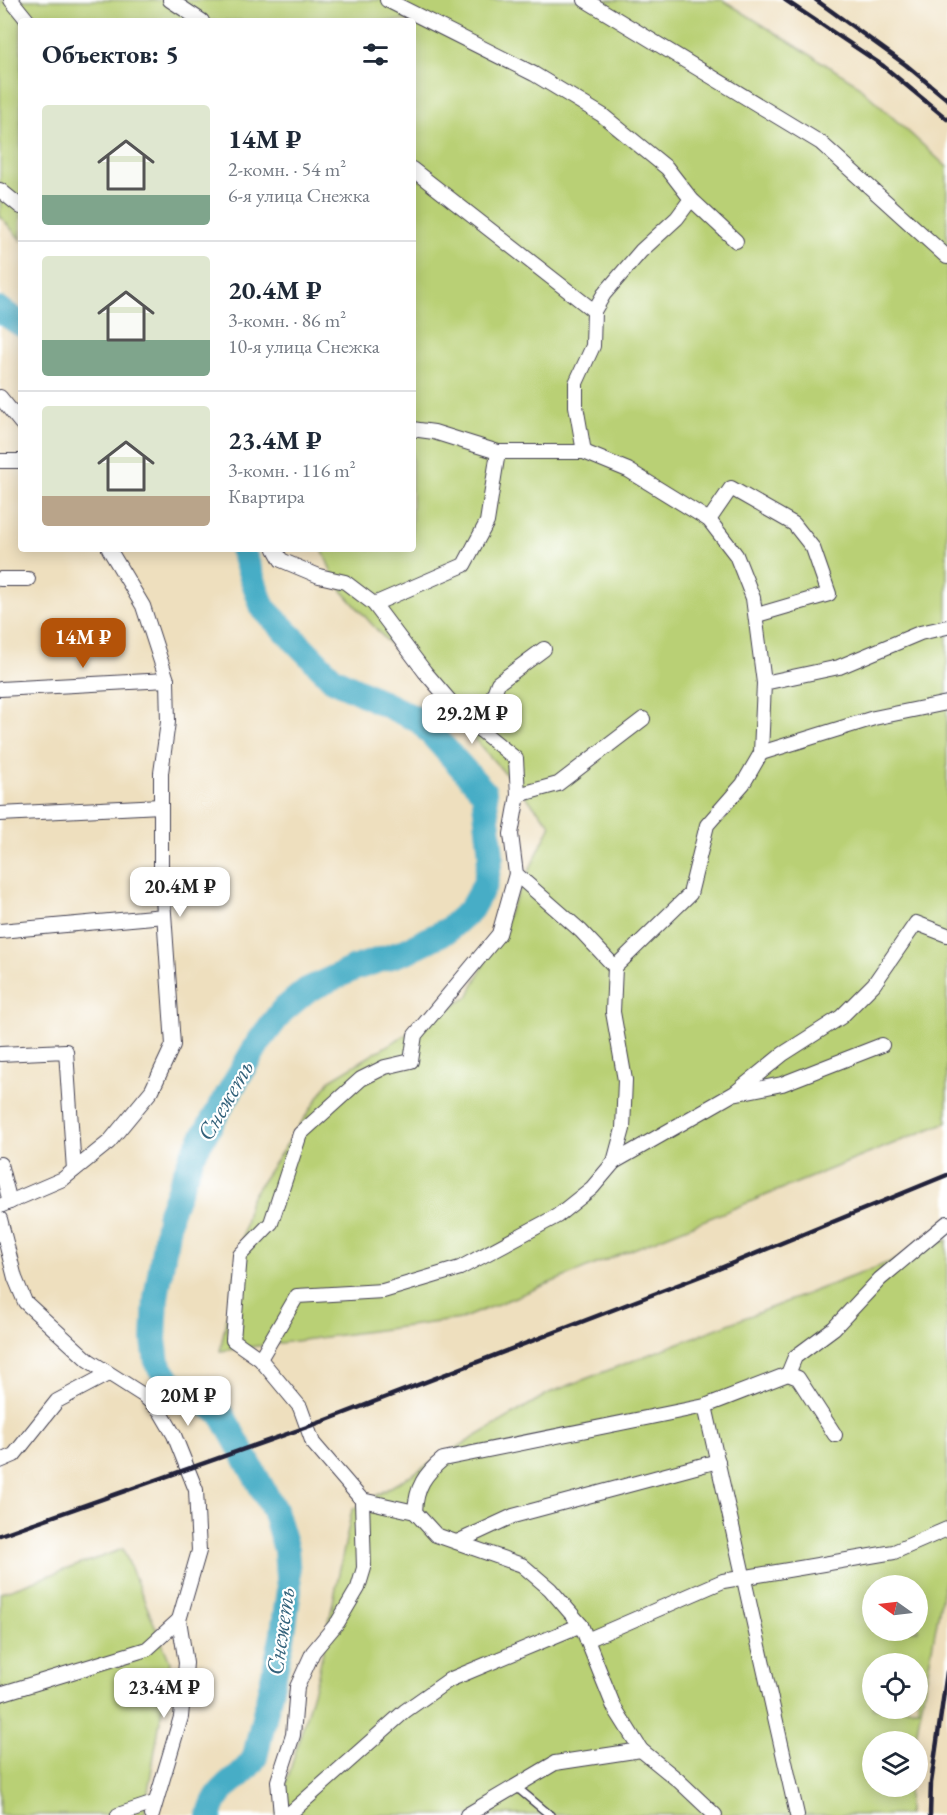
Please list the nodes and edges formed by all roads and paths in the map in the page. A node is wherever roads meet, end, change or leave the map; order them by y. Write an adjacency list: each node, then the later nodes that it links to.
1 (11, 0): 5 (street)
2 (170, 0): 6 (street)
3 (387, 0): 9 (street)
4 (585, 0): 12 (street)
5 (26, 18)
6 (197, 18)
7 (416, 172): 13 (street)
8 (0, 190): 10 (street)
9 (691, 199): 11 (street); 13 (street)
10 (18, 205)
11 (736, 241)
12 (947, 257)
13 (594, 311): 18 (street)
14 (0, 397): 15 (street)
15 (18, 419)
16 (416, 430): 17 (street)
17 (498, 452): 18 (street); 26 (street)
18 (584, 452): 21 (street)
19 (0, 461): 20 (street)
20 (18, 461)
21 (709, 520): 27 (street); 27 (street)
22 (111, 552): 30 (street)
23 (277, 552): 26 (street)
24 (0, 579): 25 (street)
25 (28, 579)
26 (374, 604): 35 (street)
27 (757, 615): 31 (street)
28 (947, 627): 31 (street)
29 (544, 649): 35 (street)
30 (167, 680): 32 (street); 38 (street)
31 (764, 682): 36 (street)
32 (0, 689)
33 (947, 703): 36 (street)
34 (643, 719): 37 (street)
35 (480, 730): 37 (street)
36 (761, 753): 44 (street)
37 (518, 795): 40 (street)
38 (161, 806): 39 (street); 41 (street)
39 (0, 814)
40 (516, 874): 44 (street); 54 (street)
41 (164, 916): 42 (street); 50 (street)
42 (0, 931)
43 (947, 934): 47 (street)
44 (615, 967): 48 (street)
45 (882, 1045): 47 (street)
46 (0, 1054): 50 (street)
47 (732, 1094): 48 (street)
48 (614, 1162): 54 (street)
49 (0, 1164): 51 (street)
50 (74, 1170): 51 (street)
51 (5, 1204)
52 (0, 1219): 55 (street)
53 (947, 1223): 56 (street)
54 (260, 1359): 61 (street)
55 (108, 1374): 59 (street); 66 (street)
56 (788, 1374): 57 (street); 58 (street)
57 (705, 1406): 60 (street); 62 (street)
58 (835, 1435)
59 (0, 1461)
60 (718, 1461): 64 (street); 65 (street)
61 (362, 1500): 62 (street); 74 (street)
62 (415, 1512): 64 (street)
63 (947, 1529): 65 (street)
64 (457, 1542): 67 (street)
65 (744, 1578): 68 (street); 79 (street)
66 (179, 1620): 69 (street); 72 (street)
67 (581, 1625): 68 (street); 75 (street)
68 (587, 1640): 70 (street)
69 (0, 1694)
70 (641, 1750): 71 (street); 78 (street)
71 (514, 1785): 76 (street); 77 (lane)
72 (153, 1809): 73 (street)
73 (118, 1815)
74 (281, 1815)
75 (288, 1815)
76 (467, 1815)
77 (550, 1815)
78 (715, 1815)
79 (797, 1815)

